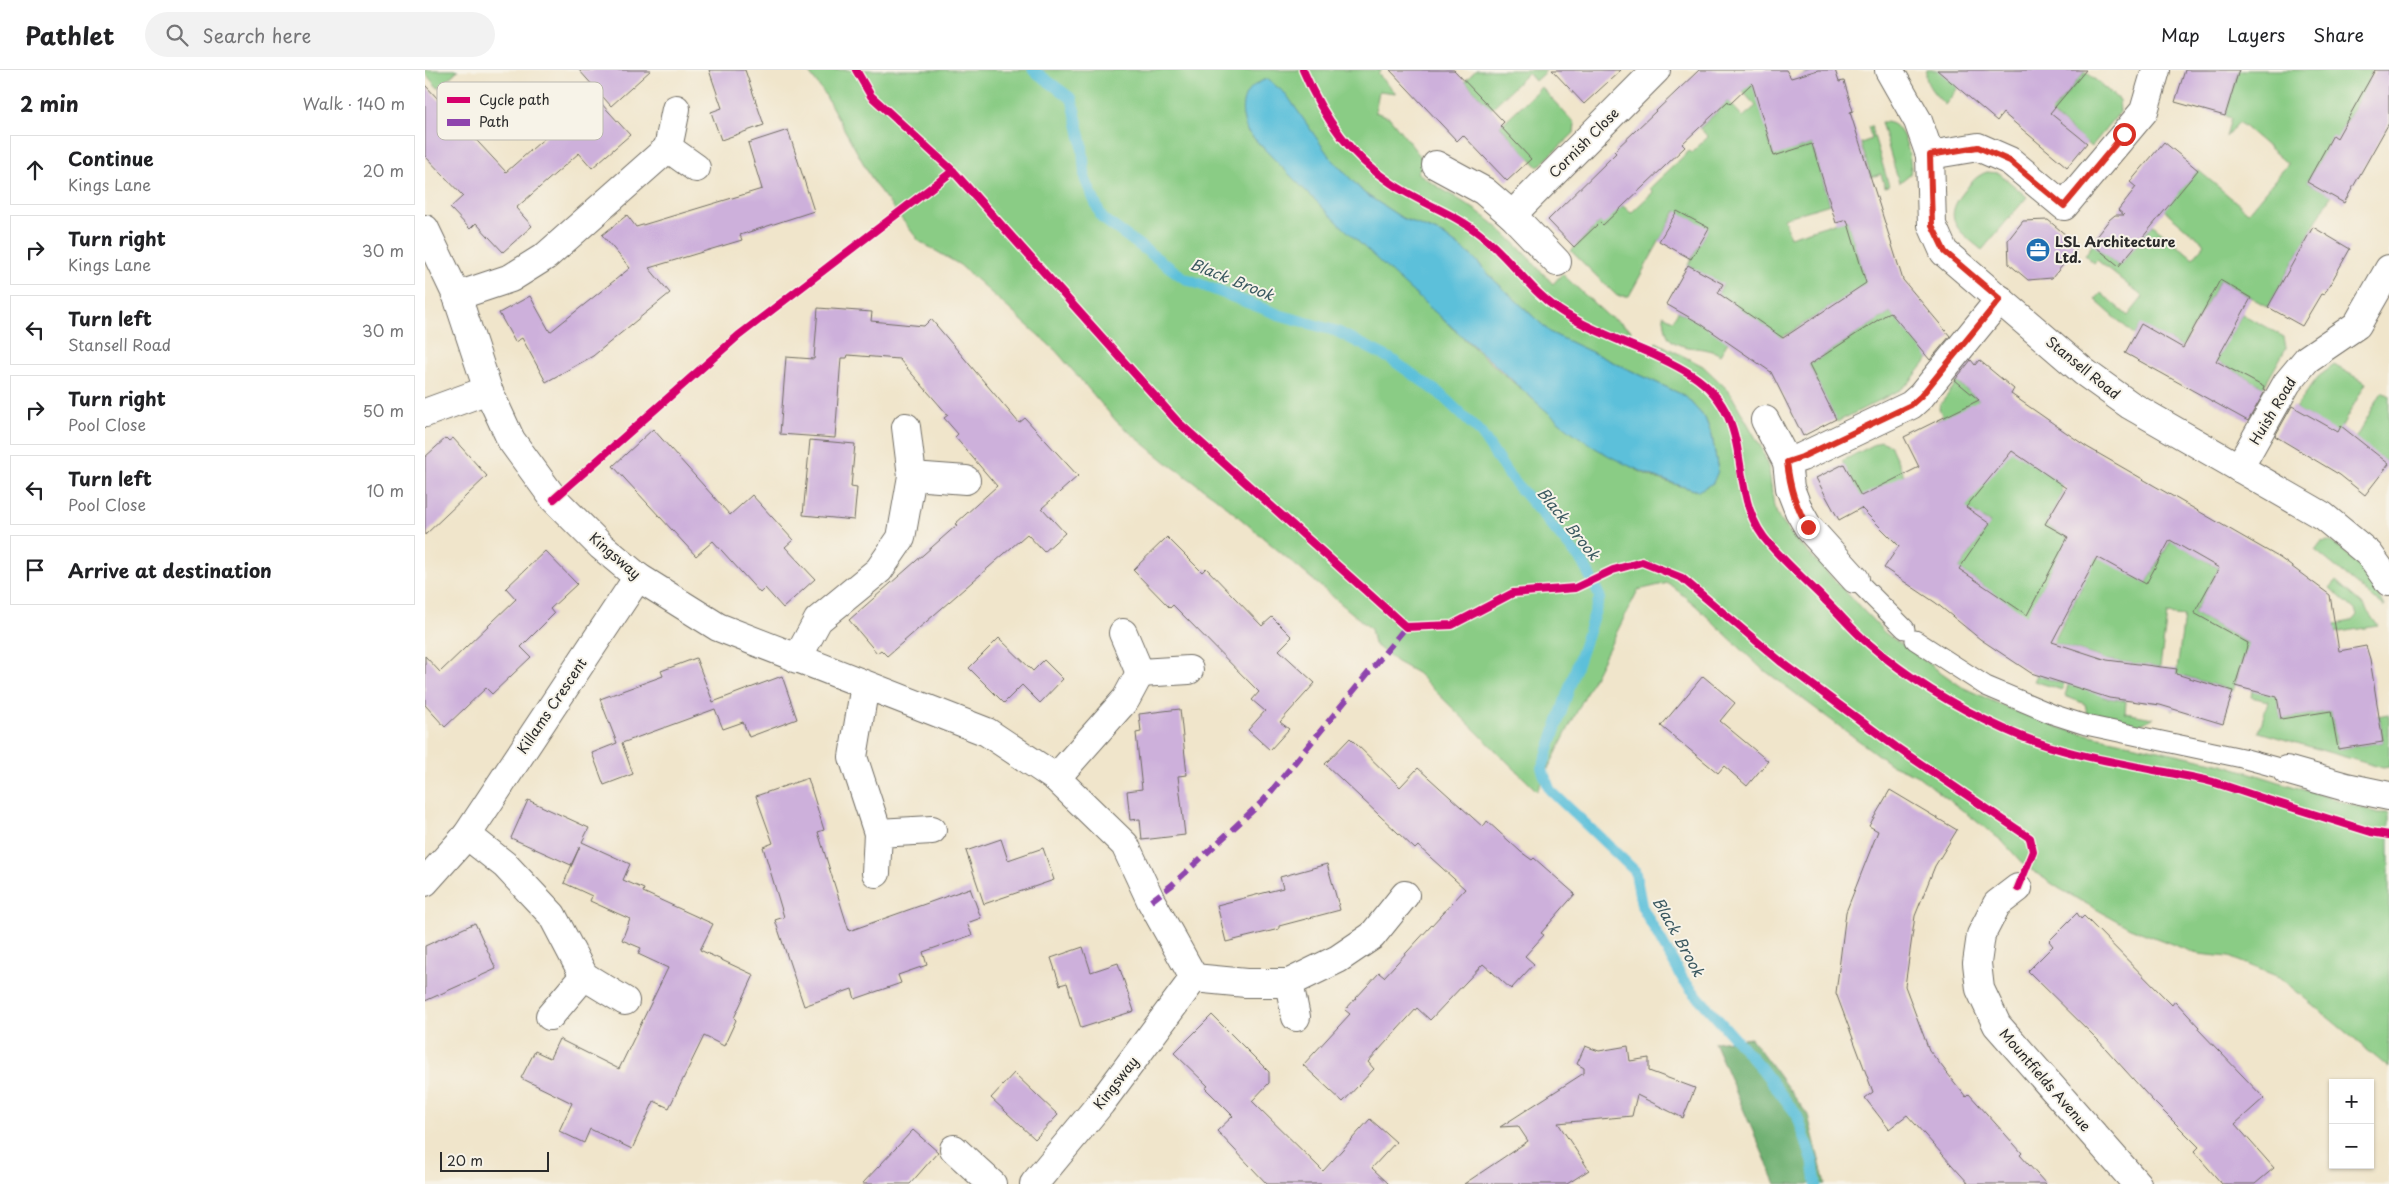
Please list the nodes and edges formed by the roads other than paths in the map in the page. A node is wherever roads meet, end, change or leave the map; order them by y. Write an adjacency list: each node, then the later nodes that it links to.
1 (1657, 70): 9 (street, Cornish Close)
2 (1889, 70): 6 (street, Stansell Road)
3 (2156, 70): 6 (street)
4 (676, 109): 5 (street)
5 (668, 148): 8 (street); 13 (street)
6 (1930, 155): 14 (street, Stansell Road)
7 (1436, 165): 9 (street)
8 (696, 168)
9 (1512, 215): 11 (street)
10 (425, 229): 13 (street, Kingsway)
11 (1557, 262)
12 (2389, 269): 20 (street, Huish Road)
13 (457, 296): 15 (street, Kingsway)
14 (2000, 299): 19 (street); 20 (street, Stansell Road)
15 (488, 390): 16 (street); 23 (street, Kingsway)
16 (425, 413)
17 (1765, 420): 19 (street)
18 (906, 427): 21 (street)
19 (1787, 462): 24 (street)
20 (2239, 468): 25 (street, Stansell Road)
21 (912, 476): 22 (street); 27 (street)
22 (965, 480)
23 (638, 577): 27 (street, Kingsway); 36 (street, Killams Crescent)
24 (1855, 579): 31 (lane)
25 (2389, 582)
26 (1123, 633): 29 (street)
27 (797, 659): 30 (street, Kingsway)
28 (1189, 670): 29 (street)
29 (1140, 673): 32 (street)
30 (865, 685): 32 (street, Kingsway); 35 (street)
31 (2286, 770): 33 (street)
32 (1056, 778): 42 (street, Kingsway)
33 (2389, 796)
34 (932, 830): 35 (street)
35 (878, 833): 37 (street)
36 (467, 835): 38 (street, Killams Crescent); 41 (street)
37 (876, 873)
38 (425, 882)
39 (2018, 888): 50 (street, Mountfields Avenue)
40 (1405, 895): 43 (street)
41 (584, 976): 44 (street); 45 (street)
42 (1193, 978): 43 (street); 49 (street, Kingsway)
43 (1289, 983): 46 (street)
44 (625, 1000)
45 (550, 1016)
46 (1296, 1017)
47 (954, 1149): 48 (street)
48 (992, 1184)
49 (1034, 1184)
50 (2137, 1184)

